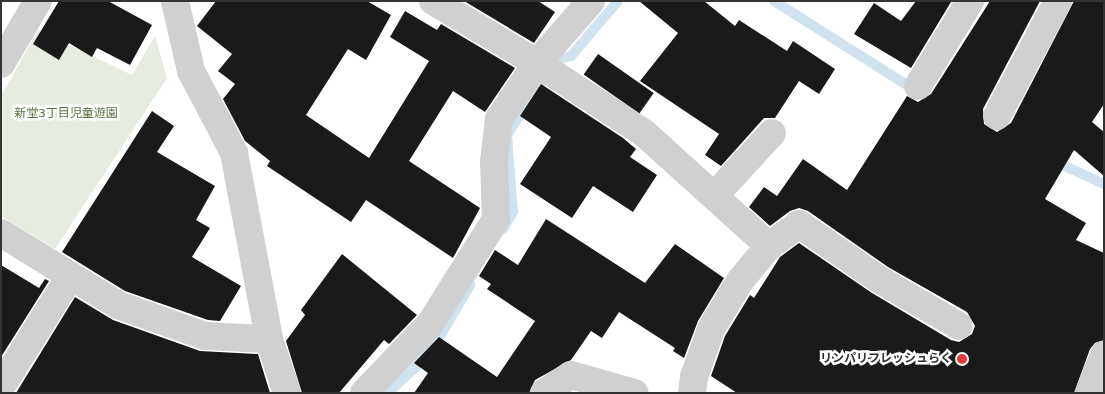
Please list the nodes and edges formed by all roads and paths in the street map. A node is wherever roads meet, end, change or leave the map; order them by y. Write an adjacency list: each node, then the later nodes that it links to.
1 (38, 1): 7 (street)
2 (175, 1): 17 (street)
3 (434, 1): 8 (street)
4 (591, 1): 8 (street)
5 (970, 1): 9 (street)
6 (1058, 1): 10 (street)
7 (1, 64)
8 (538, 64): 12 (street); 21 (street)
9 (918, 86)
10 (997, 116)
11 (772, 133): 12 (street)
12 (715, 195): 14 (street)
13 (1, 233): 15 (street)
14 (769, 246): 16 (street); 24 (street)
15 (70, 276): 17 (street); 19 (street)
16 (959, 326)
17 (269, 338): 20 (street)
18 (1104, 355): 25 (street)
19 (1, 387)
20 (286, 393)
21 (364, 393)
22 (544, 393): 23 (street)
23 (634, 393)
24 (692, 393)
25 (1090, 393)

